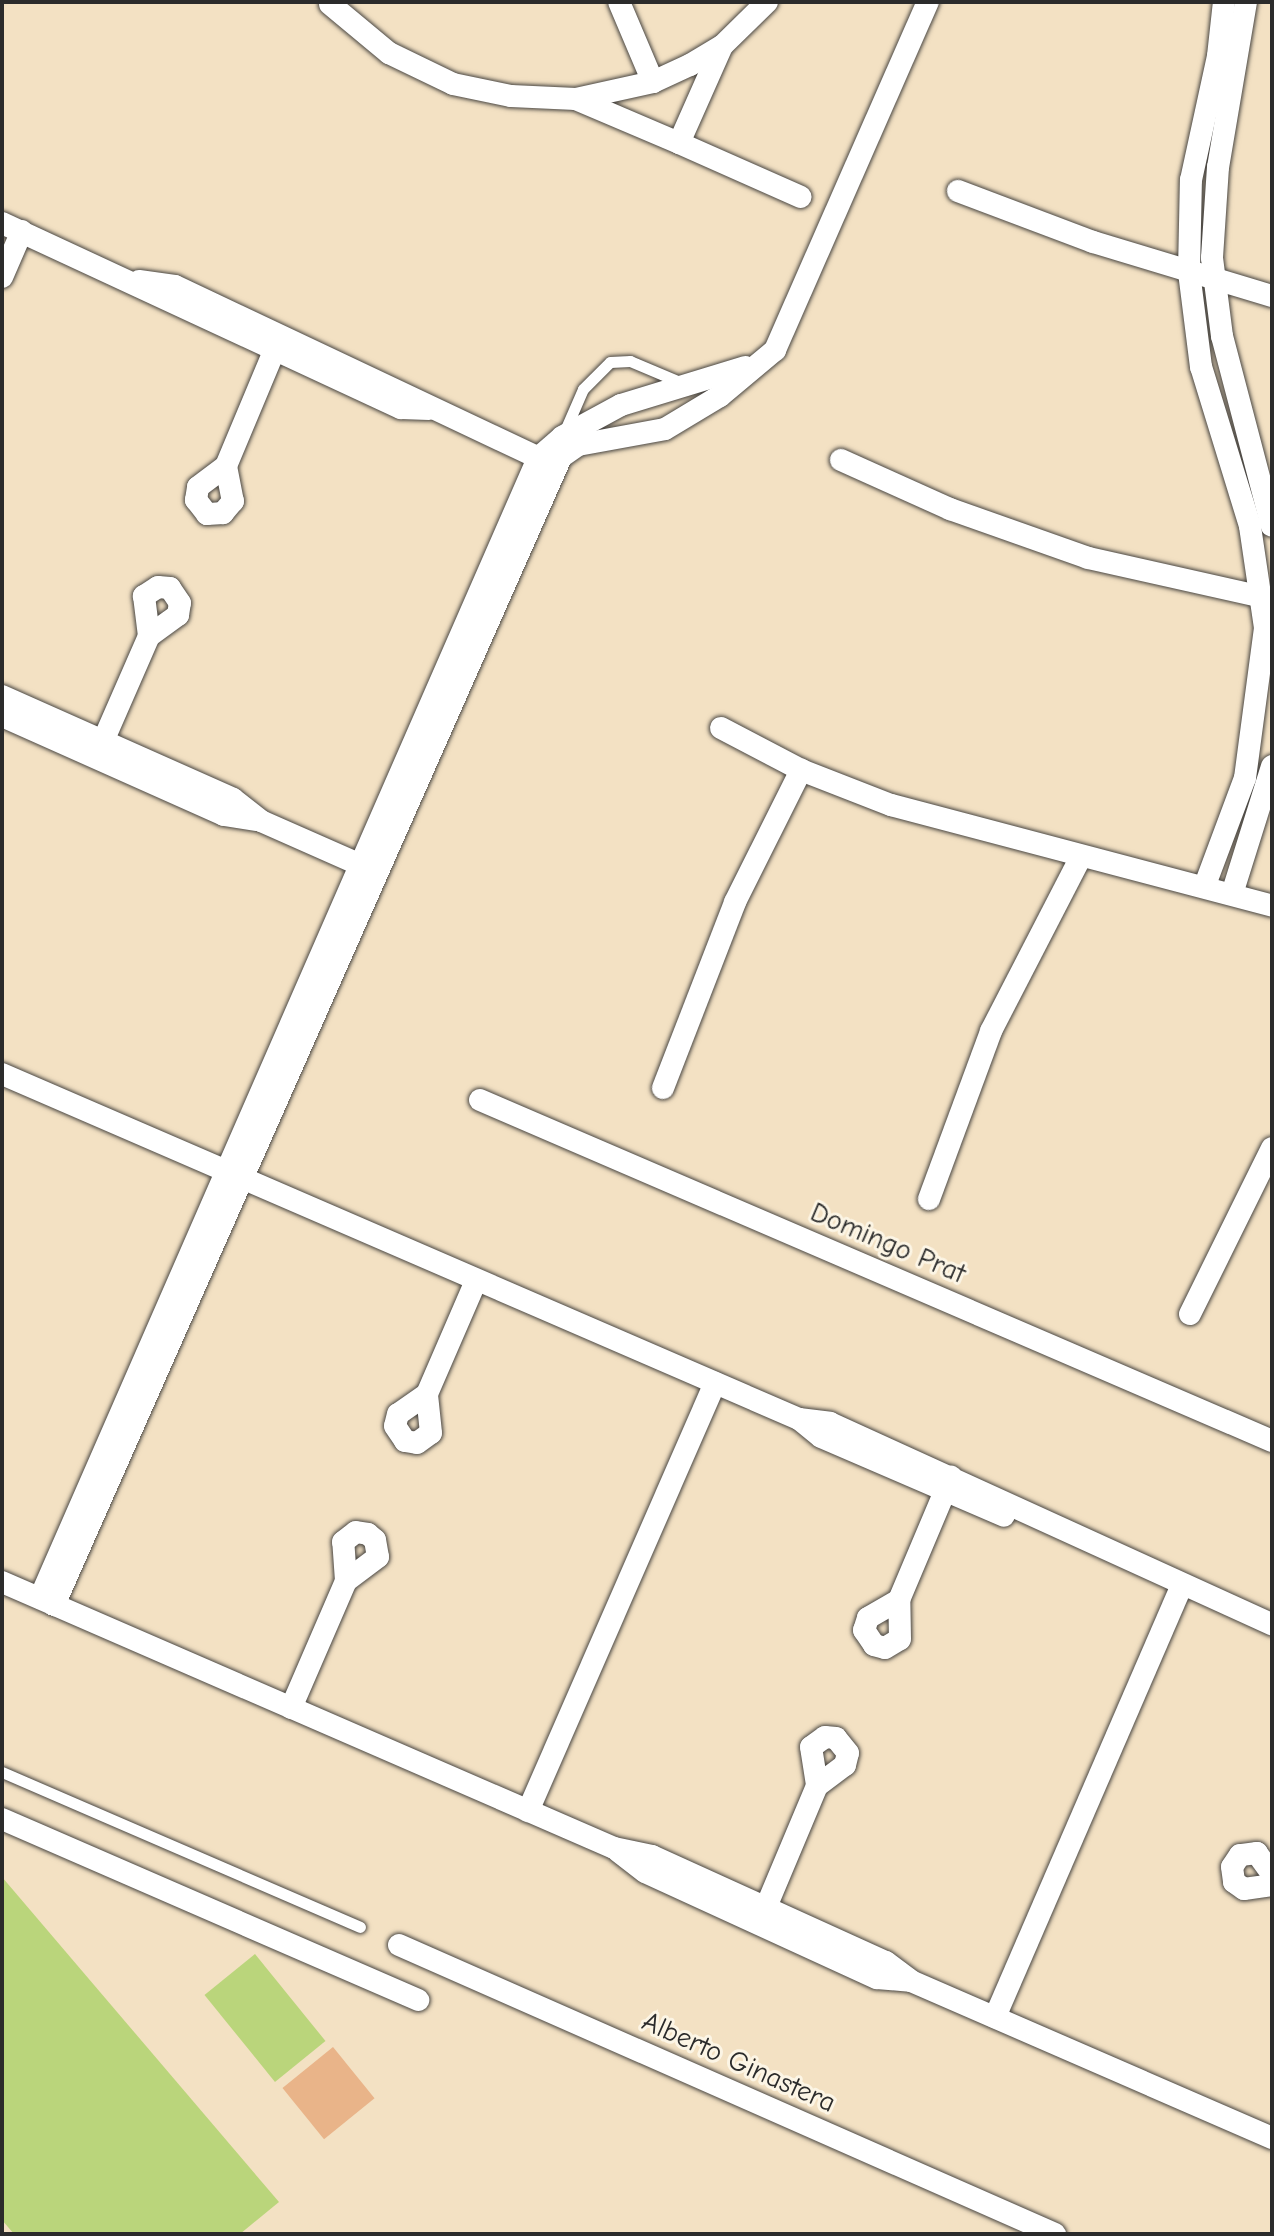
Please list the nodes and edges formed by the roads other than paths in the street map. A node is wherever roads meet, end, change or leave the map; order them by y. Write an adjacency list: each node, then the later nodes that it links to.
1 (619, 2): 8 (street)
2 (767, 2): 7 (street)
3 (928, 2): 21 (street)
4 (1224, 2): 16 (street)
5 (1246, 2): 18 (street)
6 (329, 3): 9 (street)
7 (722, 46): 8 (street); 10 (street)
8 (655, 81): 9 (street); 10 (street); 11 (street)
9 (576, 99): 11 (street)
10 (697, 100): 12 (street)
11 (638, 126): 12 (street)
12 (679, 143): 14 (street)
13 (958, 191): 16 (street)
14 (801, 197)
15 (12, 227): 17 (street); 20 (street)
16 (1189, 272): 18 (street); 27 (street)
17 (2, 277)
18 (1214, 280): 19 (street); 26 (street)
19 (1272, 296)
20 (277, 343): 23 (street); 25 (street)
21 (761, 361): 22 (street); 23 (street)
22 (690, 387): 23 (street); 23 (lane)
23 (556, 453): 36 (street)
24 (841, 460): 27 (street)
25 (226, 466)
26 (1272, 526)
27 (1267, 598): 37 (street)
28 (149, 636): 32 (street)
29 (2, 696): 32 (street)
30 (2, 716): 32 (street)
31 (721, 728): 34 (street)
32 (100, 750): 36 (street)
33 (1272, 766): 38 (street)
34 (801, 770): 35 (street); 41 (street)
35 (1081, 857): 37 (street); 45 (street)
36 (369, 868): 44 (street)
37 (1205, 885): 38 (street)
38 (1232, 894): 39 (street)
39 (1272, 906)
40 (2, 1074): 44 (street)
41 (663, 1088)
42 (480, 1100): 50 (street, Domingo Prat)
43 (1272, 1148): 47 (street)
44 (234, 1176): 46 (street); 56 (street)
45 (929, 1199)
46 (476, 1281): 48 (street); 49 (street)
47 (1190, 1314)
48 (715, 1383): 51 (street); 61 (street)
49 (427, 1394)
50 (1272, 1441)
51 (948, 1484): 54 (street); 55 (street)
52 (346, 1581): 58 (street)
53 (2, 1582): 56 (street)
54 (1182, 1585): 57 (street); 69 (street)
55 (899, 1600)
56 (47, 1602): 58 (street)
57 (1272, 1624)
58 (291, 1708): 61 (street)
59 (2, 1772): 66 (lane)
60 (817, 1786): 65 (street)
61 (528, 1811): 65 (street)
62 (2, 1819): 68 (street)
63 (1272, 1874): 64 (street)
64 (1272, 1885)
65 (762, 1916): 69 (street)
66 (360, 1927)
67 (399, 1945): 71 (street, Alberto Ginastera)
68 (418, 2000)
69 (995, 2017): 70 (street)
70 (1272, 2138)
71 (1055, 2234)

